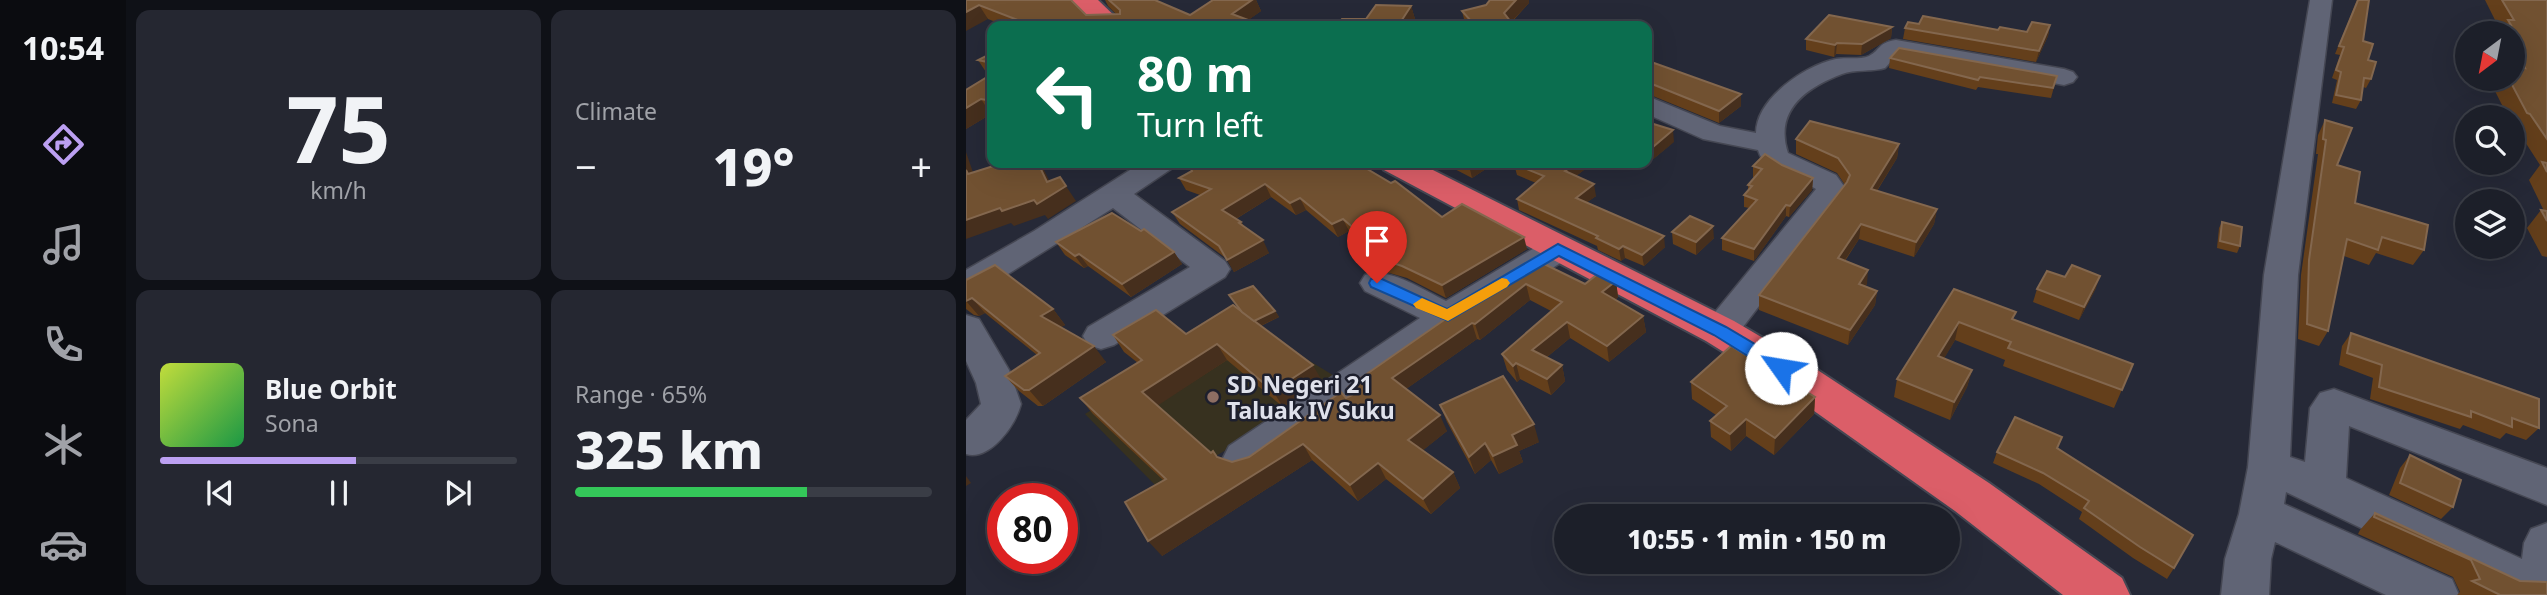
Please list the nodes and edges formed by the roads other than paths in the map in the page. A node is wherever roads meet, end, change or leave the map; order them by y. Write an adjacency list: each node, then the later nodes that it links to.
1 (1084, 0): 3 (highway)
2 (2321, 0): 19 (street)
3 (1103, 21)
4 (2064, 77): 6 (street)
5 (1652, 106): 6 (street)
6 (1770, 144): 15 (street)
7 (1153, 168): 9 (street)
8 (1404, 168): 10 (highway)
9 (1114, 194): 12 (street); 16 (street)
10 (1558, 249): 13 (street); 15 (highway)
11 (1377, 283): 13 (street)
12 (966, 285)
13 (1448, 316): 18 (street)
14 (966, 328): 17 (street)
15 (1720, 331): 24 (highway)
16 (1101, 336)
17 (971, 439)
18 (1244, 458)
19 (2269, 467): 21 (street); 22 (street)
20 (2547, 486): 21 (street)
21 (2324, 488): 23 (street)
22 (2261, 513): 25 (street); 26 (street)
23 (2547, 543)
24 (2104, 595)
25 (2245, 595)
26 (2435, 595)

